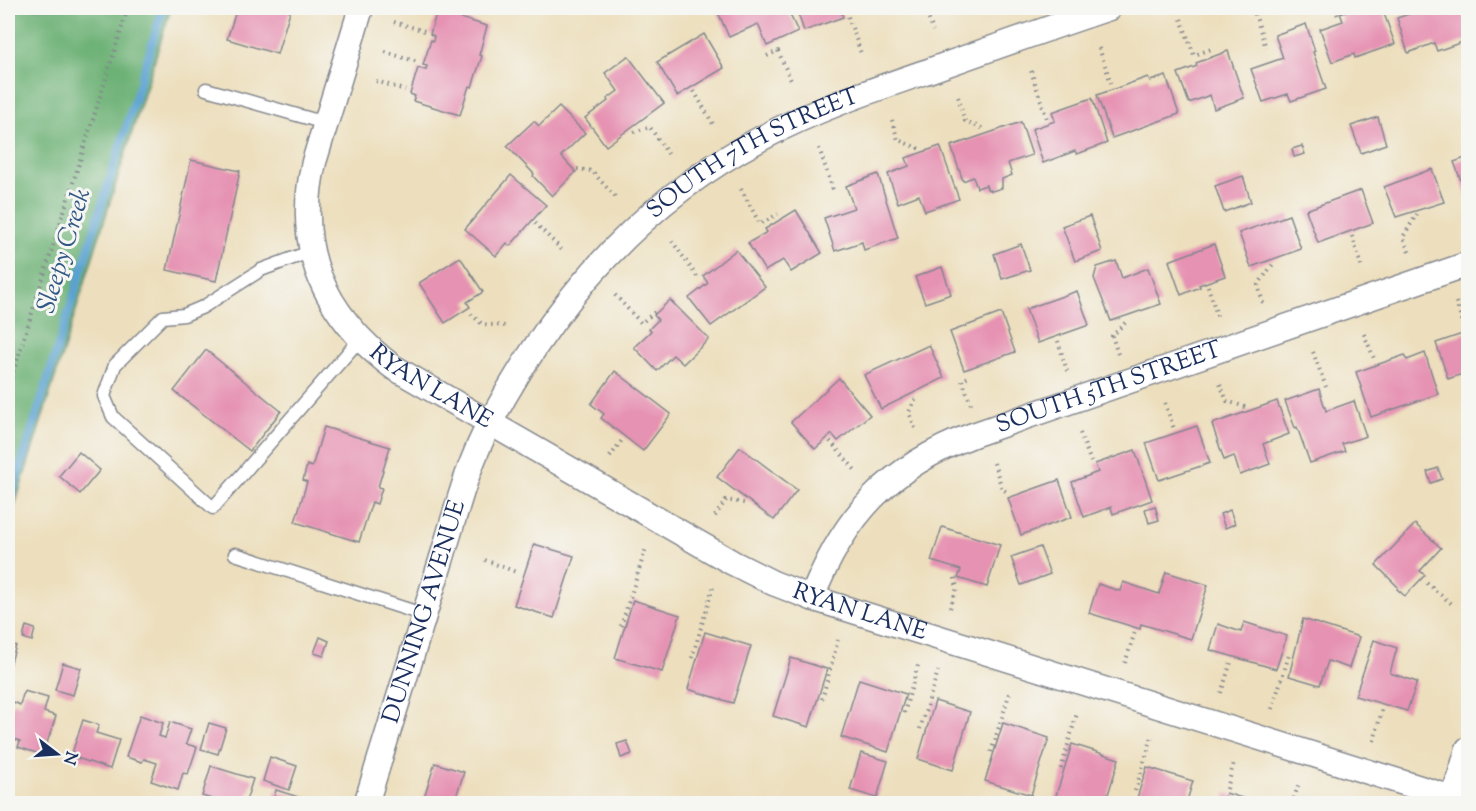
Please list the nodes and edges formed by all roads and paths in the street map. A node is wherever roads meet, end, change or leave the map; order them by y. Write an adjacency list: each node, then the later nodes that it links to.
1 (128, 8): 73 (path)
2 (361, 8): 30 (street, RYAN LANE)
3 (925, 8): 12 (path)
4 (1109, 8): 78 (street, SOUTH 7TH STREET)
5 (1253, 8): 15 (path)
6 (1335, 8): 8 (path)
7 (846, 11): 18 (path)
8 (1338, 16)
9 (1181, 19): 14 (path)
10 (394, 22): 11 (path)
11 (425, 31)
12 (933, 31)
13 (1099, 48): 23 (path)
14 (1214, 48)
15 (1266, 48)
16 (385, 52): 19 (path)
17 (767, 56): 22 (path)
18 (862, 56)
19 (418, 62)
20 (1031, 71): 28 (path)
21 (376, 81): 25 (path)
22 (792, 83)
23 (1111, 83)
24 (206, 89): 30 (lane)
25 (405, 90)
26 (694, 91): 31 (path)
27 (958, 97): 32 (path)
28 (1047, 119)
29 (892, 120): 35 (path)
30 (325, 123): 47 (street, RYAN LANE)
31 (713, 124)
32 (984, 129)
33 (634, 132): 36 (path)
34 (819, 148): 39 (path)
35 (920, 149)
36 (668, 154)
37 (577, 169): 40 (path)
38 (741, 189): 41 (path)
39 (834, 193)
40 (615, 197)
41 (778, 214)
42 (1417, 214): 48 (path)
43 (535, 223): 46 (path)
44 (1352, 236): 51 (path)
45 (672, 241): 52 (path)
46 (562, 250)
47 (312, 251): 64 (street, RYAN LANE); 64 (lane)
48 (1409, 252)
49 (1273, 264): 56 (path)
50 (1468, 264): 98 (street, SOUTH 5TH STREET)
51 (1362, 268)
52 (698, 278)
53 (1208, 286): 59 (path)
54 (615, 296): 57 (path)
55 (1456, 302): 62 (path)
56 (1263, 303)
57 (656, 311)
58 (471, 314): 61 (path)
59 (1218, 319)
60 (1128, 320): 67 (path)
61 (505, 326)
62 (1466, 330)
63 (1364, 334): 68 (path)
64 (360, 339): 78 (street, RYAN LANE)
65 (1058, 341): 69 (path)
66 (1313, 352): 72 (path)
67 (1118, 354)
68 (1375, 361)
69 (1068, 371)
70 (971, 376): 76 (path)
71 (1220, 384): 77 (path)
72 (1326, 387)
73 (8, 389)
74 (916, 398): 79 (path)
75 (1165, 403): 80 (path)
76 (971, 405)
77 (1245, 407)
78 (490, 424): 98 (street, RYAN LANE); 101 (street, DUNNING AVENUE)
79 (915, 428)
80 (1174, 429)
81 (1080, 433): 85 (path)
82 (622, 440): 84 (path)
83 (830, 441): 87 (path)
84 (610, 457)
85 (1091, 462)
86 (994, 463): 88 (path)
87 (856, 471)
88 (1009, 493)
89 (744, 503): 90 (path)
90 (715, 516)
91 (646, 548): 102 (path)
92 (235, 554): 101 (lane)
93 (485, 560): 94 (path)
94 (516, 572)
95 (954, 574): 100 (path)
96 (1427, 583): 99 (path)
97 (713, 587): 106 (path)
98 (812, 598): 128 (street, RYAN LANE)
99 (1453, 605)
100 (950, 608)
101 (424, 615): 129 (street, DUNNING AVENUE)
102 (621, 626)
103 (1135, 632): 108 (path)
104 (838, 640): 113 (path)
105 (1290, 652): 114 (path)
106 (692, 658)
107 (1231, 662): 112 (path)
108 (1125, 663)
109 (918, 665): 116 (path)
110 (938, 671): 118 (path)
111 (1010, 692): 122 (path)
112 (1221, 693)
113 (822, 699)
114 (1272, 709)
115 (1382, 710): 120 (path)
116 (904, 713)
117 (1077, 713): 124 (path)
118 (920, 729)
119 (1152, 736): 127 (path)
120 (1374, 741)
121 (1468, 749): 128 (street)
122 (991, 752)
123 (1234, 762): 126 (path)
124 (1061, 769)
125 (1299, 783): 130 (path)
126 (1227, 789)
127 (1135, 791)
128 (1461, 801)
129 (366, 804)
130 (1293, 804)

